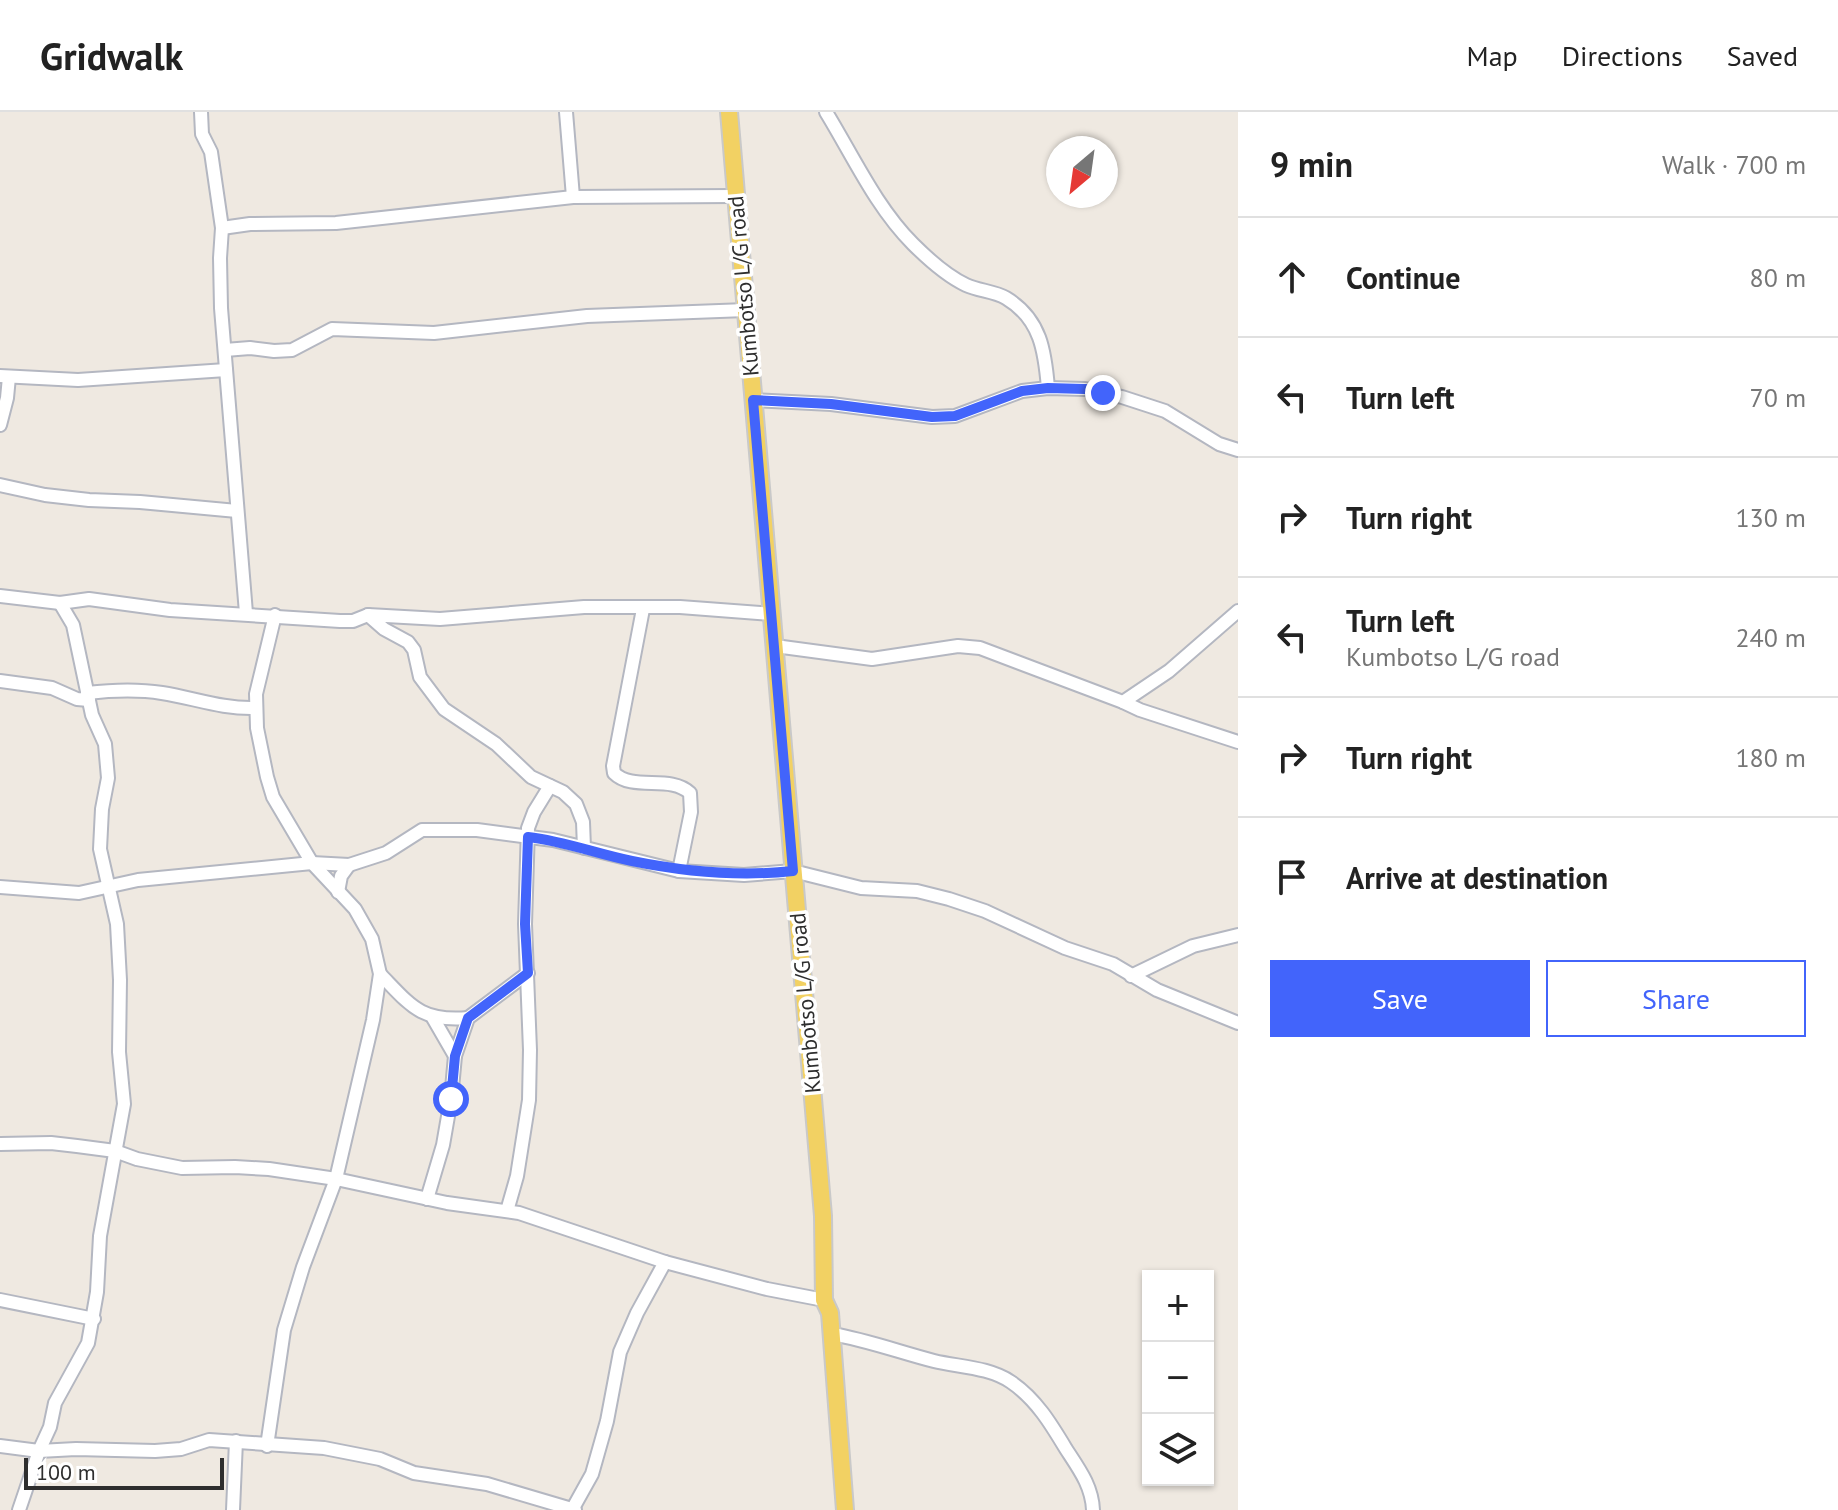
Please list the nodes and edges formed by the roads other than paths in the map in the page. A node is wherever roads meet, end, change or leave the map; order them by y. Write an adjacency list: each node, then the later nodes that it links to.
1 (201, 112): 7 (street)
2 (566, 112): 6 (street)
3 (729, 112): 5 (main road, Kumbotso L/G road)
4 (826, 112): 12 (street)
5 (734, 196): 6 (street); 8 (main road, Kumbotso L/G road)
6 (573, 197): 7 (street)
7 (222, 228): 9 (street)
8 (746, 310): 9 (street); 13 (main road, Kumbotso L/G road)
9 (225, 350): 10 (street)
10 (226, 370): 11 (street); 17 (street)
11 (4, 376): 14 (street)
12 (1048, 388): 13 (street); 15 (street)
13 (753, 400): 23 (main road, Kumbotso L/G road)
14 (0, 425)
15 (1238, 450)
16 (0, 485): 17 (street)
17 (237, 511): 22 (street)
18 (0, 596): 19 (street)
19 (60, 603): 22 (street); 28 (street)
20 (643, 609): 23 (street); 25 (street); 37 (street)
21 (1238, 611): 29 (street)
22 (246, 613): 24 (street)
23 (772, 614): 26 (main road, Kumbotso L/G road)
24 (275, 615): 25 (street); 30 (street)
25 (368, 615): 32 (street)
26 (775, 646): 29 (street); 38 (main road, Kumbotso L/G road)
27 (0, 681): 28 (street)
28 (88, 696): 30 (street); 40 (street)
29 (1123, 702): 31 (street)
30 (255, 708): 35 (street)
31 (1238, 742)
32 (550, 786): 33 (street); 34 (street)
33 (528, 837): 34 (street); 36 (street); 43 (street)
34 (584, 848): 37 (street)
35 (312, 863): 36 (street); 40 (street); 41 (street)
36 (349, 865): 41 (street)
37 (679, 871): 38 (street)
38 (793, 871): 45 (street); 57 (main road, Kumbotso L/G road)
39 (0, 887): 40 (street)
40 (108, 888): 51 (street)
41 (338, 892): 44 (street)
42 (1238, 935): 45 (street)
43 (528, 973): 47 (street); 54 (street)
44 (380, 974): 46 (street); 52 (street)
45 (1131, 976): 48 (street)
46 (433, 1018): 47 (street); 49 (street)
47 (468, 1018): 49 (street)
48 (1238, 1023)
49 (455, 1056): 53 (street)
50 (0, 1144): 51 (street)
51 (115, 1151): 52 (street); 58 (street)
52 (336, 1179): 53 (street); 62 (street)
53 (427, 1199): 54 (street)
54 (507, 1211): 55 (street)
55 (665, 1262): 57 (street); 66 (street)
56 (0, 1300): 58 (street)
57 (824, 1300): 59 (main road, Kumbotso L/G road)
58 (94, 1319): 63 (street)
59 (832, 1334): 67 (main road, Kumbotso L/G road); 68 (street)
60 (236, 1441): 62 (street); 63 (street); 65 (street)
61 (0, 1446): 63 (street)
62 (267, 1446): 66 (street)
63 (39, 1451): 64 (street)
64 (19, 1510)
65 (233, 1510)
66 (573, 1510)
67 (845, 1510)
68 (1093, 1510)

